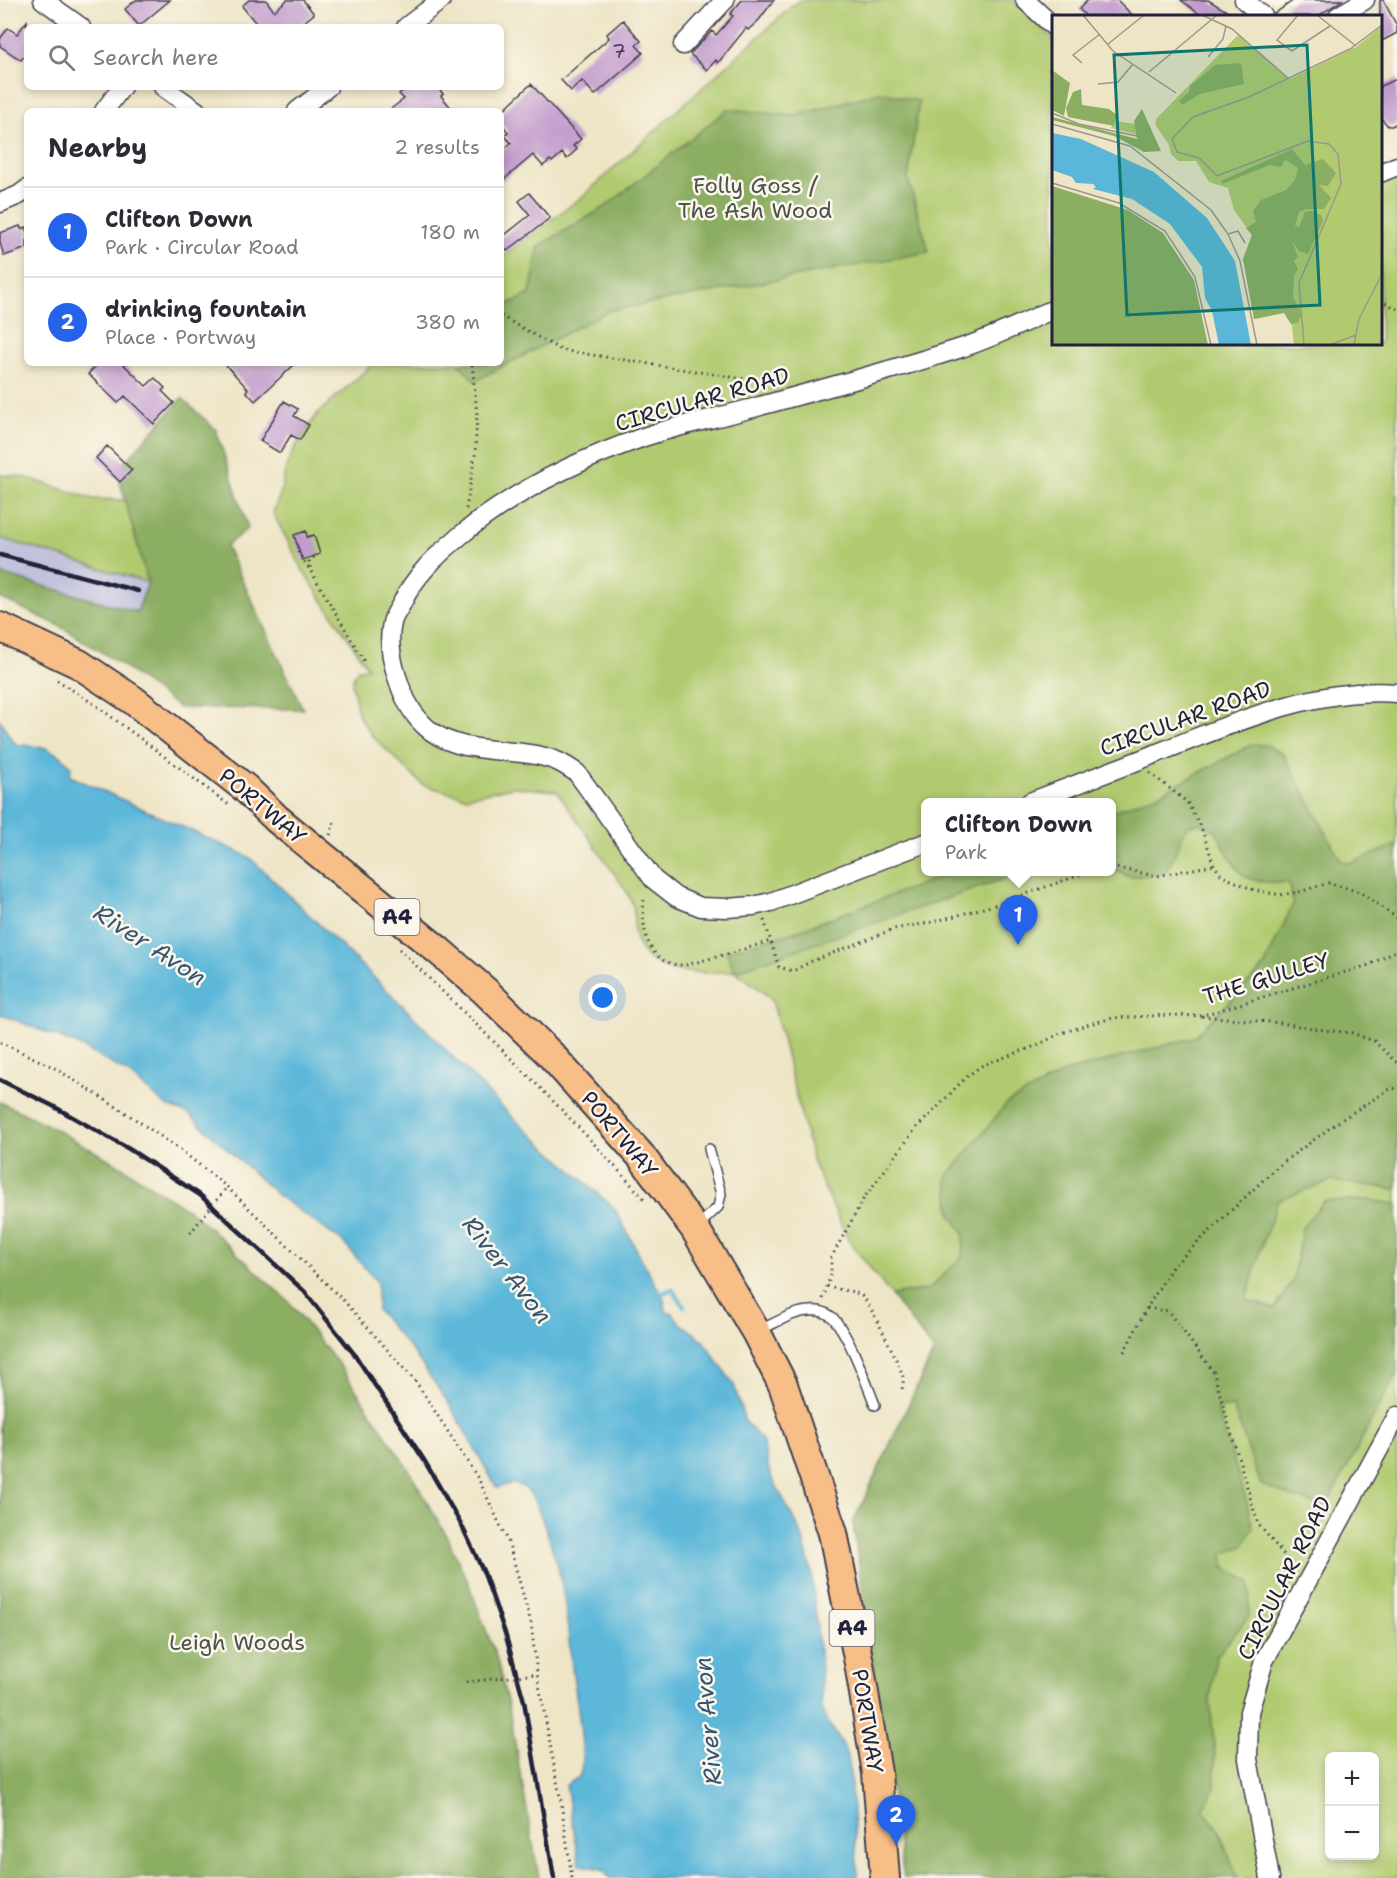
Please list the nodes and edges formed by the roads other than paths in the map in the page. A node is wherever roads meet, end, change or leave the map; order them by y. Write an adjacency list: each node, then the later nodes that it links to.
1 (44, 0): 9 (street)
2 (441, 0): 10 (street)
3 (724, 0): 12 (street)
4 (1025, 0): 11 (street)
5 (1244, 0): 7 (street)
6 (1365, 0): 8 (street)
7 (1262, 15)
8 (1340, 15)
9 (77, 24)
10 (410, 24)
11 (1052, 26)
12 (683, 45)
13 (120, 90): 16 (street)
14 (167, 90): 17 (street)
15 (324, 90): 18 (street)
16 (106, 108)
17 (193, 108)
18 (301, 108)
19 (1397, 166): 20 (street)
20 (1382, 172)
21 (24, 191): 22 (street)
22 (0, 203)
23 (1052, 309): 27 (street, CIRCULAR ROAD)
24 (0, 627): 29 (highway, PORTWAY / A4)
25 (1397, 693): 26 (street, CIRCULAR ROAD)
26 (1040, 798)
27 (921, 845)
28 (709, 1149): 29 (lane)
29 (695, 1229): 30 (highway, PORTWAY / A4)
30 (756, 1332): 31 (lane); 33 (highway, PORTWAY / A4)
31 (875, 1405)
32 (1397, 1416): 34 (street, CIRCULAR ROAD)
33 (885, 1878)
34 (1270, 1878)

